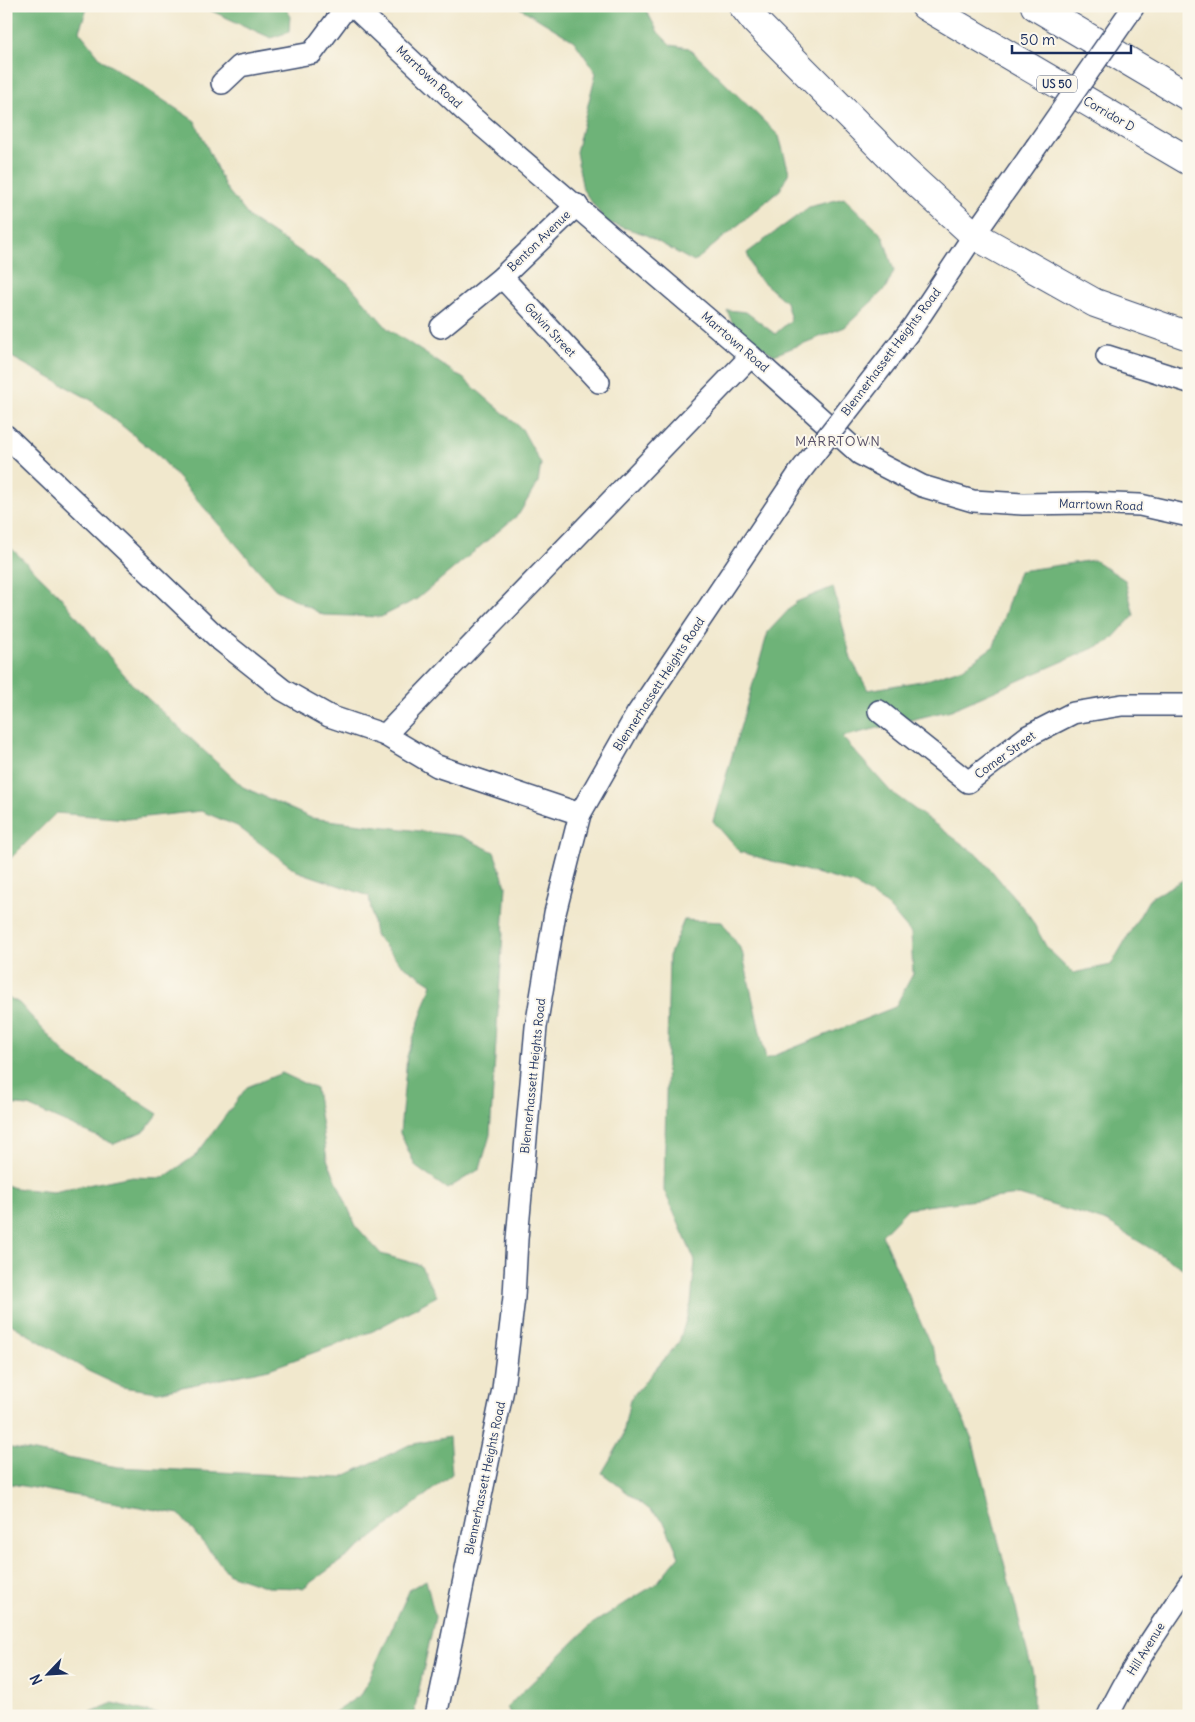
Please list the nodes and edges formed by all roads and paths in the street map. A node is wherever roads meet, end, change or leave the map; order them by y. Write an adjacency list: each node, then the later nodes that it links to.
1 (347, 6): 7 (street)
2 (353, 6): 10 (street, Marrtown Road)
3 (743, 6): 11 (highway)
4 (925, 6): 9 (highway, Corridor D / US 50)
5 (1035, 6): 8 (highway)
6 (1134, 6): 11 (street, Blennerhassett Heights Road, bridge)
7 (222, 83)
8 (1189, 97)
9 (1189, 161)
10 (577, 205): 12 (street, Benton Avenue); 15 (street, Marrtown Road)
11 (974, 235): 14 (highway); 24 (street, Blennerhassett Heights Road, bridge)
12 (502, 278): 13 (street, Benton Avenue); 17 (street, Galvin Street)
13 (440, 327)
14 (1189, 336)
15 (751, 356): 20 (street, Marrtown Road); 23 (street)
16 (1108, 356): 18 (street)
17 (599, 382)
18 (1189, 382)
19 (6, 436): 23 (street)
20 (1189, 516)
21 (1189, 706): 22 (street, Comer Street)
22 (880, 711)
23 (385, 734): 24 (street)
24 (580, 814): 26 (street, Blennerhassett Heights Road)
25 (1189, 1584): 27 (street, Hill Avenue)
26 (436, 1716)
27 (1108, 1716)

